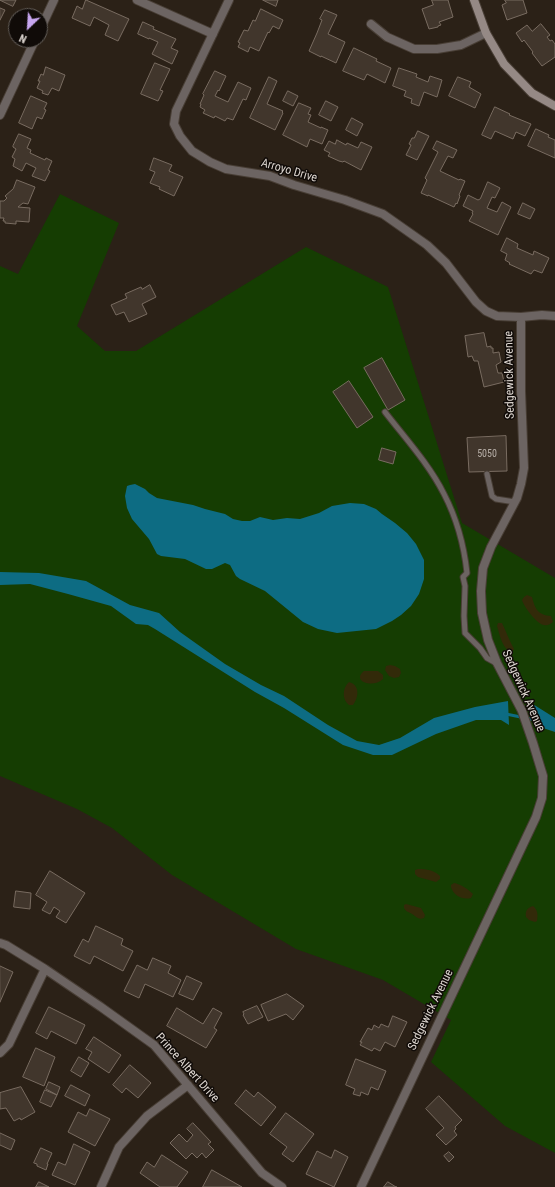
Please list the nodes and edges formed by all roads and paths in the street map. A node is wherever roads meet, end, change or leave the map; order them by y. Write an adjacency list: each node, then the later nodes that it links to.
1 (54, 0): 5 (street)
2 (137, 0): 8 (street)
3 (229, 0): 8 (street, Arroyo Drive)
4 (474, 0): 7 (street)
5 (48, 13)
6 (371, 24): 7 (street)
7 (486, 33): 10 (street)
8 (213, 34): 13 (street, Arroyo Drive)
9 (31, 48): 11 (street)
10 (555, 106)
11 (0, 114)
12 (555, 316): 13 (street, Arroyo Drive)
13 (521, 317): 16 (street, Sedgewick Avenue)
14 (385, 412): 17 (lane)
15 (487, 474): 16 (lane)
16 (515, 502): 17 (street, Sedgewick Avenue)
17 (497, 663): 24 (street, Sedgewick Avenue)
18 (0, 943): 19 (street, Prince Albert Drive)
19 (45, 969): 20 (street); 21 (street, Prince Albert Drive)
20 (0, 1053)
21 (188, 1085): 22 (street); 23 (street, Prince Albert Drive)
22 (101, 1187)
23 (282, 1187)
24 (361, 1187)

